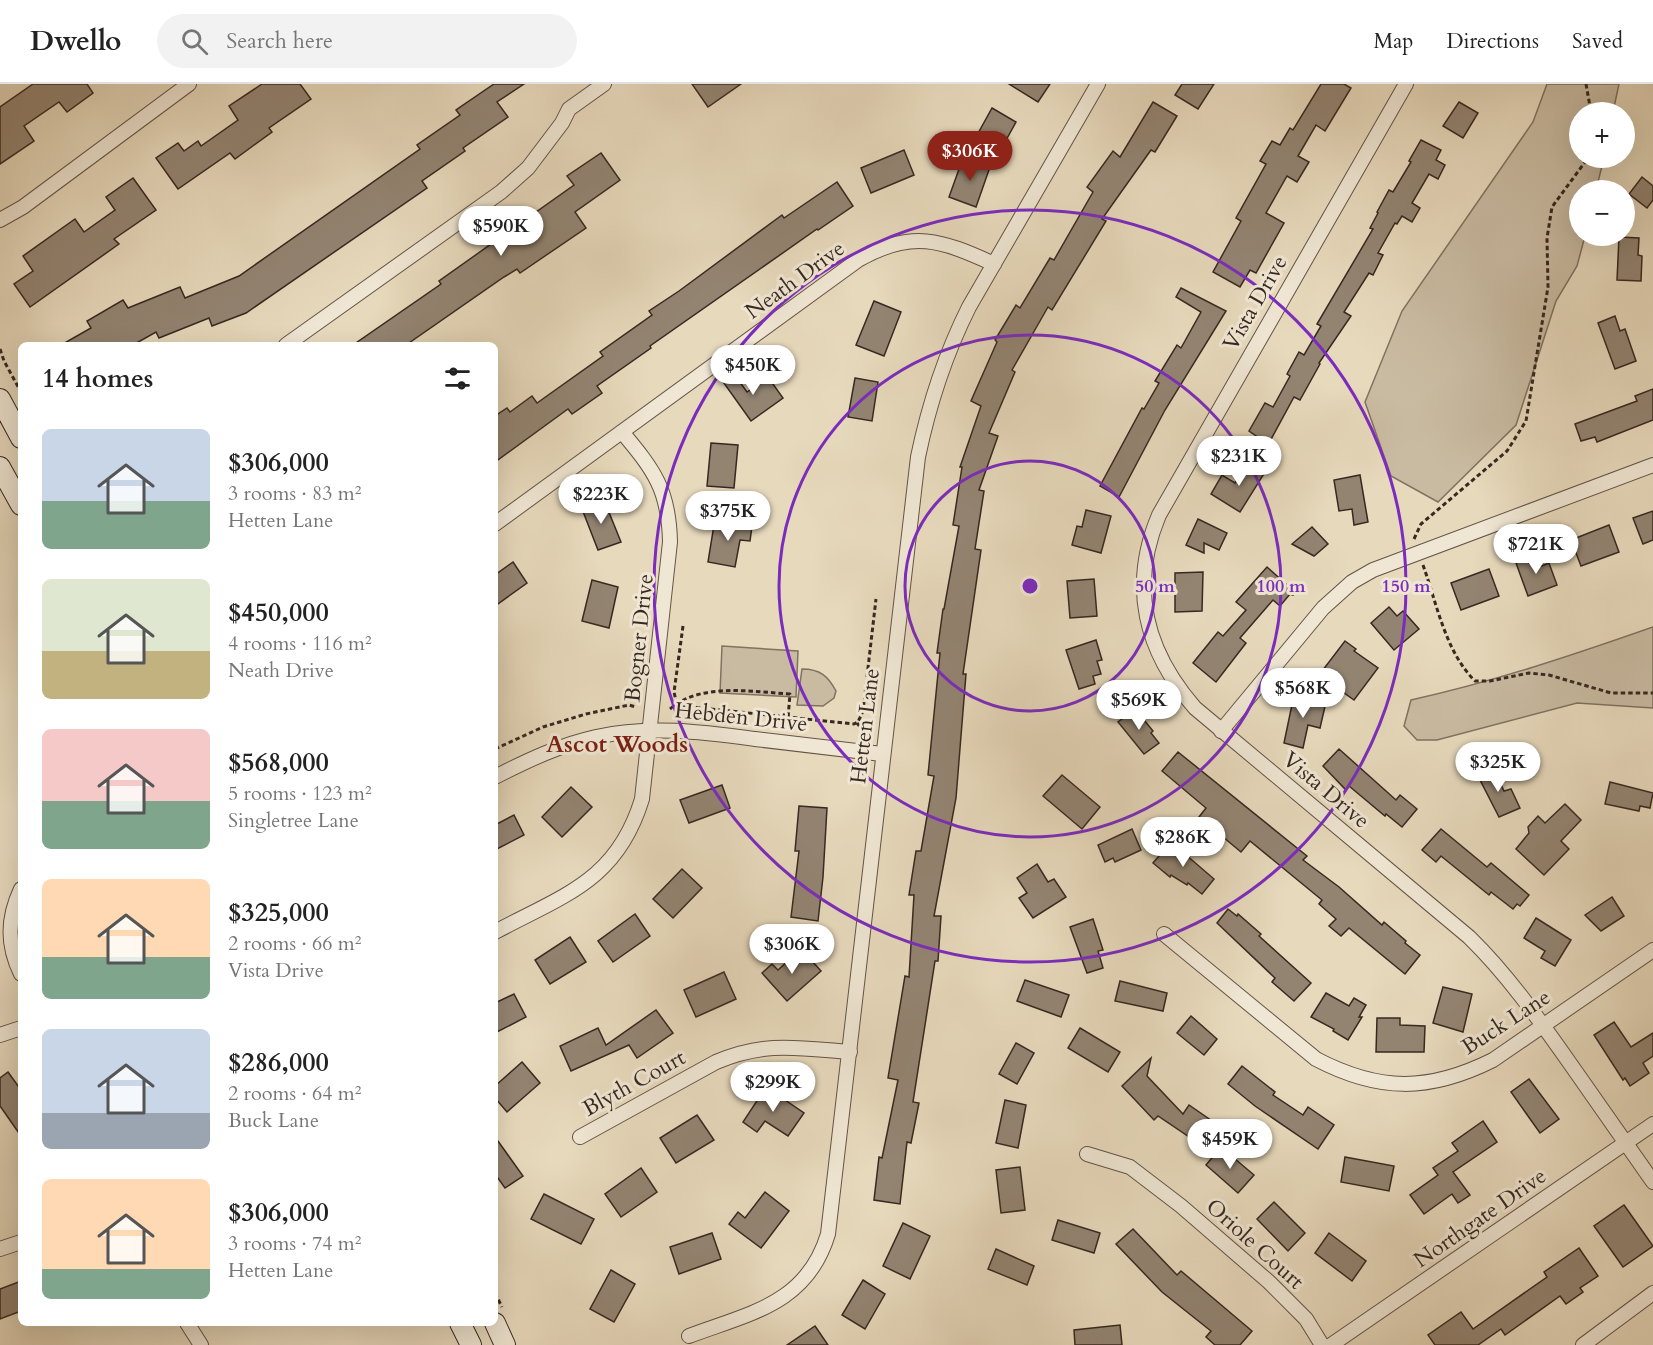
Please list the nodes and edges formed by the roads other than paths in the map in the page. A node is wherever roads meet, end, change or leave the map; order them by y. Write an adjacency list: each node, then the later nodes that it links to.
1 (189, 84): 5 (street)
2 (604, 84): 7 (street)
3 (1098, 84): 6 (street, Hetten Lane)
4 (1406, 84): 16 (street, Vista Drive)
5 (0, 220)
6 (994, 264): 10 (street, Neath Drive); 17 (street, Hetten Lane)
7 (290, 342)
8 (0, 399): 9 (main road)
9 (18, 432)
10 (622, 432): 14 (street, Neath Drive); 15 (street, Bogner Drive)
11 (1653, 465): 16 (street)
12 (0, 467): 13 (main road)
13 (18, 500)
14 (498, 522)
15 (651, 730): 17 (street, Hebden Drive); 18 (street, Hebden Drive); 20 (street, Bogner Drive)
16 (1221, 731): 24 (street, Vista Drive)
17 (882, 754): 27 (street, Hetten Lane)
18 (498, 775)
19 (18, 895): 23 (street)
20 (498, 930)
21 (1164, 934): 24 (street, Buck Lane)
22 (1653, 950): 24 (street, Buck Lane)
23 (18, 968)
24 (1543, 1025): 30 (street, Vista Drive)
25 (18, 1029): 26 (street)
26 (0, 1035)
27 (850, 1052): 29 (street, Blyth Court); 39 (street, Hetten Lane)
28 (1653, 1124): 30 (street, Northgate Drive)
29 (580, 1137)
30 (1626, 1143): 32 (street, Vista Drive); 44 (street, Northgate Drive)
31 (1087, 1154): 43 (street, Oriole Court)
32 (1653, 1182)
33 (18, 1243): 34 (street)
34 (0, 1249)
35 (1653, 1293): 45 (street)
36 (189, 1326): 40 (street)
37 (462, 1326): 41 (main road)
38 (496, 1326): 42 (main road)
39 (689, 1336)
40 (201, 1345)
41 (471, 1345)
42 (506, 1345)
43 (1322, 1345)
44 (1331, 1345)
45 (1583, 1345)

